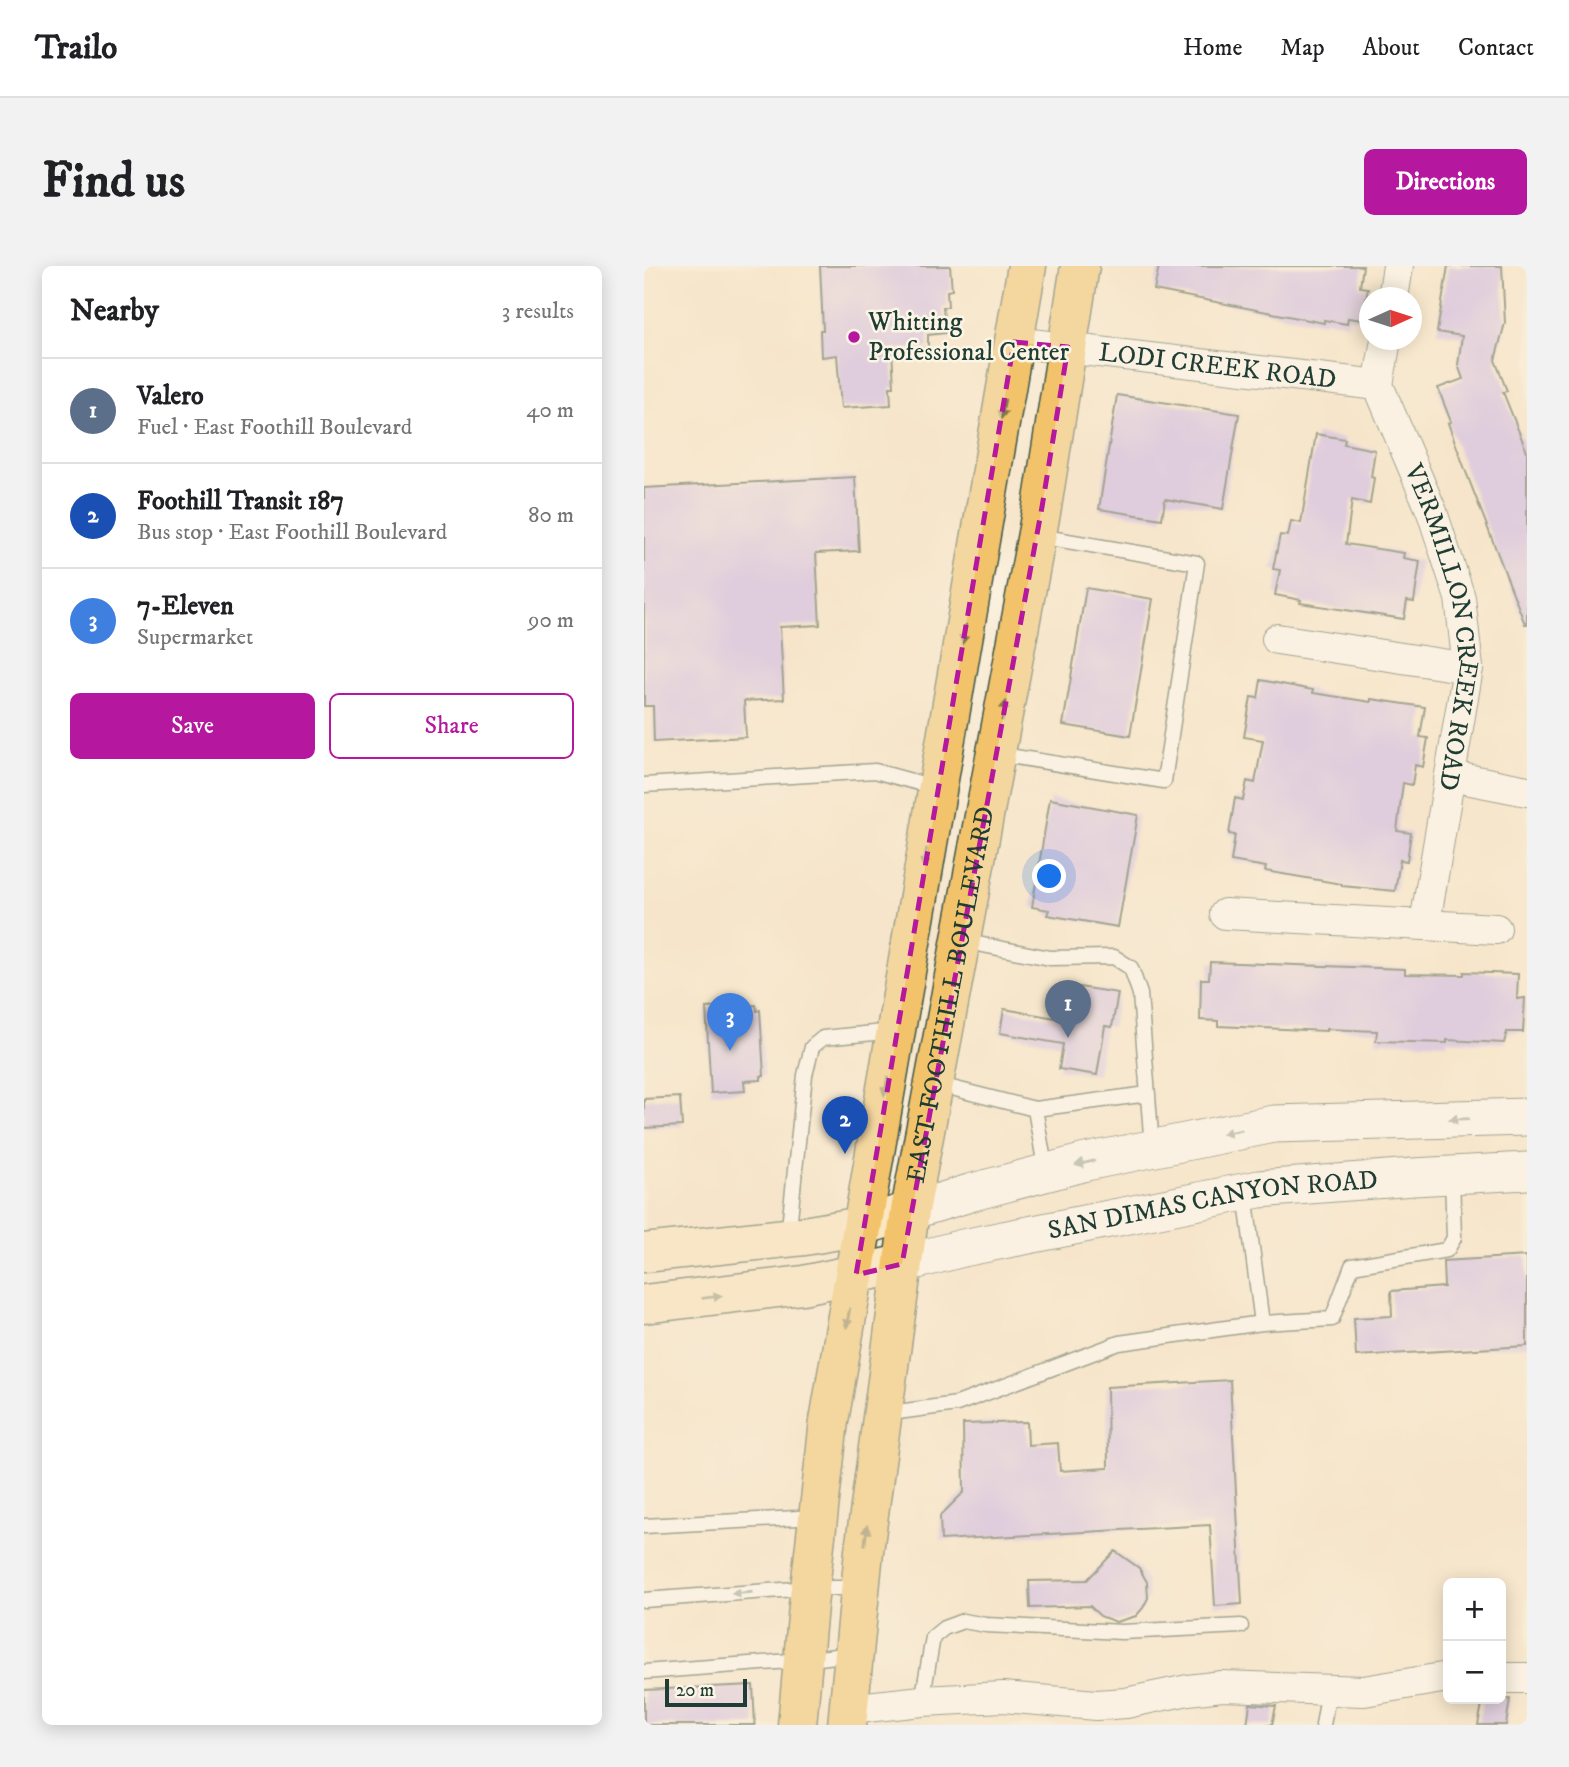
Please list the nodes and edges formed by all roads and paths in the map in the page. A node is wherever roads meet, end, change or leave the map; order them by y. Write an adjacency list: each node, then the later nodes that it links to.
1 (1027, 266): 5 (main road, EAST FOOTHILL BOULEVARD)
2 (1080, 266): 6 (main road, EAST FOOTHILL BOULEVARD)
3 (1398, 266): 4 (street)
4 (1395, 287)
5 (1014, 342): 6 (street, LODI CREEK ROAD); 15 (main road, EAST FOOTHILL BOULEVARD, one-way to 15)
6 (1068, 347): 8 (street, LODI CREEK ROAD); 9 (main road, EAST FOOTHILL BOULEVARD)
7 (1384, 350): 8 (street)
8 (1378, 385): 11 (street, VERMILLON CREEK ROAD)
9 (1036, 536): 12 (main road, EAST FOOTHILL BOULEVARD, one-way to 9); 12 (lane)
10 (1277, 639): 11 (street)
11 (1468, 668): 13 (street, VERMILLON CREEK ROAD)
12 (996, 754): 20 (main road, EAST FOOTHILL BOULEVARD)
13 (1451, 776): 16 (street); 18 (street, VERMILLON CREEK ROAD)
14 (644, 785): 15 (lane)
15 (937, 788): 21 (main road, EAST FOOTHILL BOULEVARD, one-way to 21)
16 (1527, 791)
17 (1224, 914): 18 (street)
18 (1424, 923): 19 (street)
19 (1496, 929)
20 (961, 941): 22 (main road, EAST FOOTHILL BOULEVARD); 23 (lane)
21 (896, 1031): 32 (main road, EAST FOOTHILL BOULEVARD, one-way to 32); 33 (lane)
22 (934, 1083): 24 (lane); 31 (main road, EAST FOOTHILL BOULEVARD)
23 (1148, 1094): 24 (lane); 26 (lane)
24 (1035, 1109): 28 (lane)
25 (1527, 1117): 26 (street, one-way to 26)
26 (1152, 1149): 28 (street, one-way to 28)
27 (1527, 1171): 29 (street, SAN DIMAS CANYON ROAD)
28 (1046, 1173): 31 (street)
29 (1452, 1175): 30 (street, SAN DIMAS CANYON ROAD); 38 (lane)
30 (1245, 1192): 35 (street, SAN DIMAS CANYON ROAD); 38 (lane)
31 (910, 1212): 32 (main road); 35 (main road, EAST FOOTHILL BOULEVARD)
32 (862, 1226): 33 (main road); 36 (main road, EAST FOOTHILL BOULEVARD)
33 (788, 1238): 34 (main road)
34 (644, 1253)
35 (902, 1264): 36 (main road); 39 (main road, EAST FOOTHILL BOULEVARD)
36 (856, 1275): 37 (main road, one-way to 36); 40 (main road, EAST FOOTHILL BOULEVARD, one-way to 40)
37 (644, 1304)
38 (1262, 1323): 39 (lane)
39 (882, 1415): 43 (main road, EAST FOOTHILL BOULEVARD, one-way to 39)
40 (818, 1517): 41 (lane); 42 (main road, EAST FOOTHILL BOULEVARD)
41 (644, 1526)
42 (810, 1588): 43 (lane); 44 (lane, one-way to 44); 47 (main road, EAST FOOTHILL BOULEVARD)
43 (861, 1588): 46 (main road, EAST FOOTHILL BOULEVARD)
44 (644, 1600)
45 (1241, 1626): 53 (lane)
46 (854, 1654): 47 (lane); 54 (main road, EAST FOOTHILL BOULEVARD)
47 (803, 1660): 48 (lane); 55 (main road, EAST FOOTHILL BOULEVARD)
48 (644, 1672)
49 (1443, 1678): 52 (street)
50 (1506, 1678): 51 (street)
51 (1527, 1678)
52 (1329, 1690): 53 (street); 56 (lane)
53 (921, 1713): 54 (street)
54 (848, 1717)
55 (797, 1725)
56 (1323, 1725)

